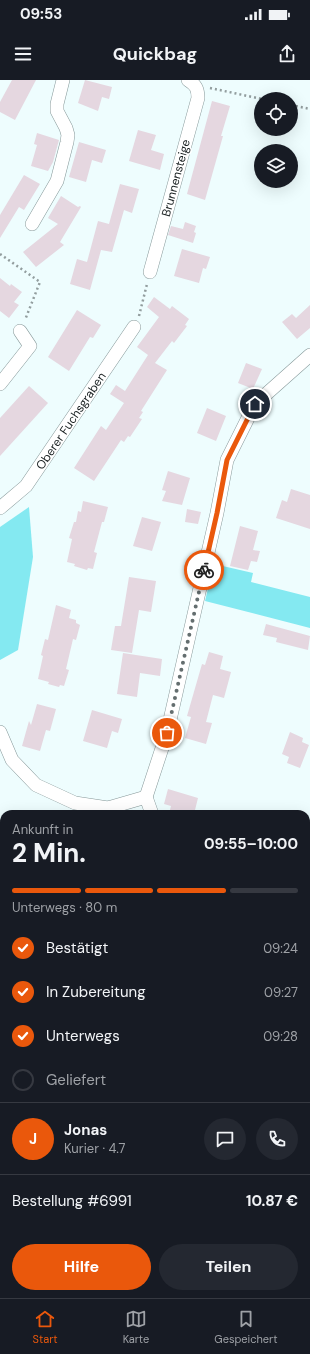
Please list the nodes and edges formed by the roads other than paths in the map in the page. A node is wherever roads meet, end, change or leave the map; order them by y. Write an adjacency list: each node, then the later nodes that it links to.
1 (63, 80): 3 (street)
2 (192, 82): 4 (street, Brunnensteige)
3 (32, 224)
4 (150, 272)
5 (134, 327): 9 (street, Oberer Fuchsgraben)
6 (20, 331): 8 (street)
7 (310, 355): 11 (street)
8 (0, 384)
9 (0, 508)
10 (0, 732): 11 (street)
11 (146, 797): 12 (street)
12 (151, 810)
13 (310, 1281): 14 (lane)
14 (310, 1298)

